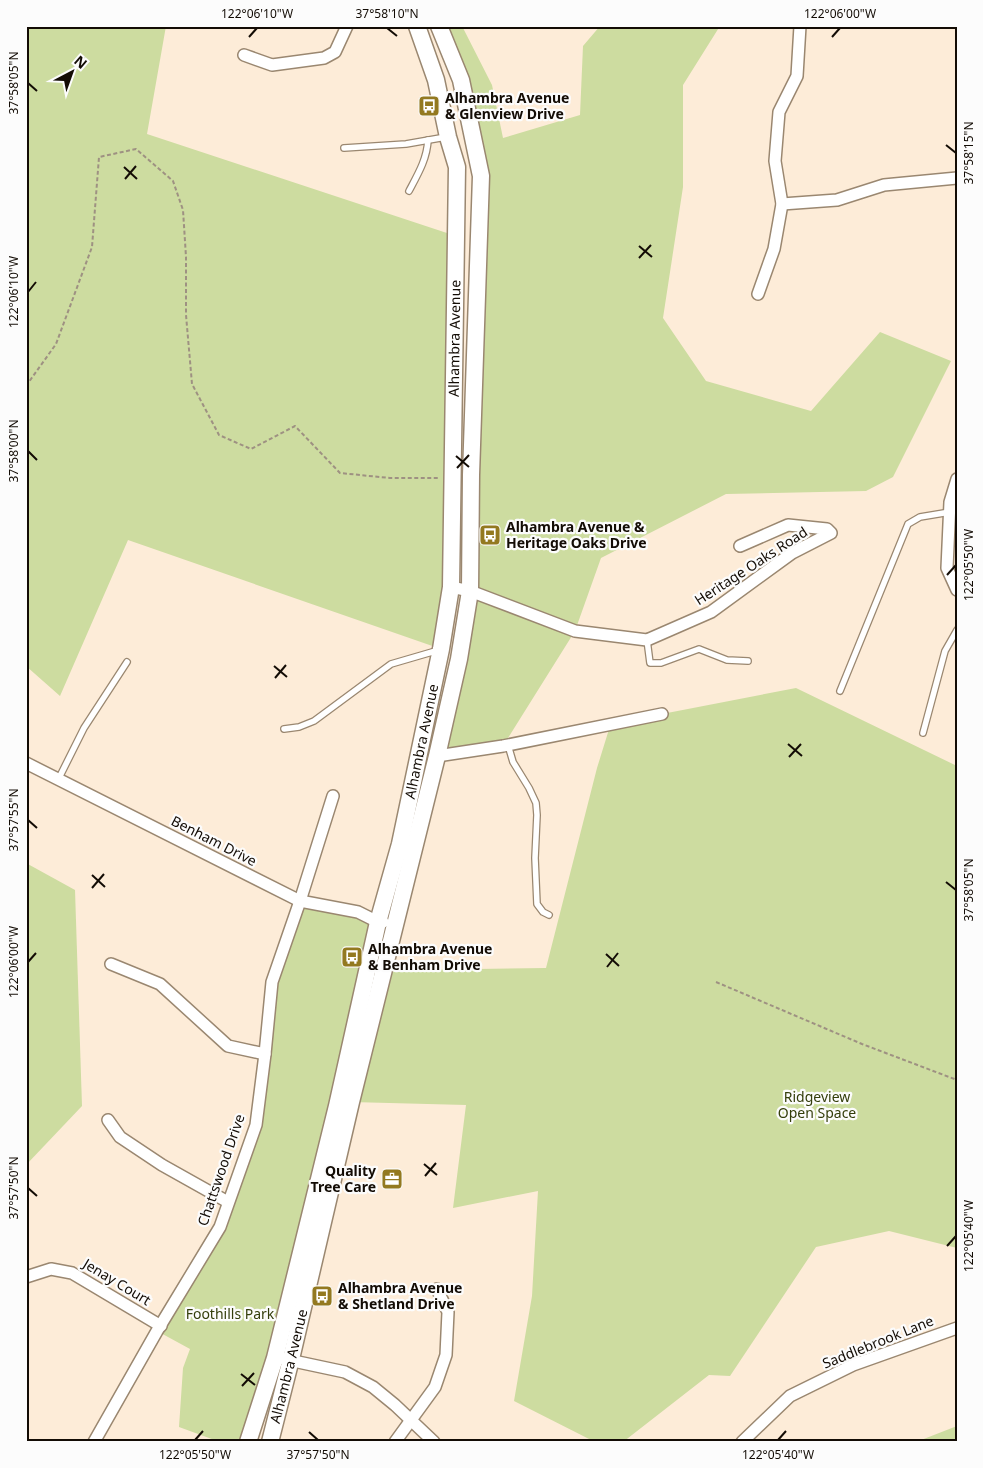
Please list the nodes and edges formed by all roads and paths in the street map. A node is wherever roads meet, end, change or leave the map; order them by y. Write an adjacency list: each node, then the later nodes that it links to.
1 (347, 26): 5 (street)
2 (417, 26): 6 (main road, Alhambra Avenue)
3 (439, 26): 20 (main road, Alhambra Avenue)
4 (800, 26): 11 (street)
5 (244, 55)
6 (448, 137): 7 (lane); 14 (main road, Alhambra Avenue)
7 (428, 140): 8 (lane); 10 (lane)
8 (344, 148)
9 (957, 178): 11 (street)
10 (409, 191)
11 (782, 204): 12 (street)
12 (758, 294)
13 (26, 386): 14 (path)
14 (452, 478): 18 (main road, Alhambra Avenue)
15 (957, 480): 16 (street)
16 (952, 505): 19 (street); 26 (lane)
17 (740, 546): 22 (street, Heritage Oaks Road)
18 (451, 587): 20 (street); 23 (main road, Alhambra Avenue)
19 (957, 590)
20 (470, 591): 22 (street); 31 (main road, Alhambra Avenue)
21 (957, 630): 29 (lane)
22 (647, 640): 25 (lane)
23 (441, 649): 28 (lane); 37 (main road, Alhambra Avenue)
24 (127, 662): 33 (lane)
25 (748, 662)
26 (840, 691)
27 (662, 714): 30 (street)
28 (284, 729)
29 (924, 733)
30 (508, 745): 31 (street); 36 (lane)
31 (437, 756): 38 (main road, Alhambra Avenue)
32 (26, 763): 33 (street, Benham Drive)
33 (58, 780): 35 (street, Benham Drive)
34 (333, 796): 35 (street, Chattswood Drive)
35 (300, 901): 37 (street, Benham Drive); 41 (street, Chattswood Drive)
36 (549, 915)
37 (378, 922): 38 (street, Benham Drive); 49 (main road, Alhambra Avenue)
38 (396, 923): 49 (main road, Alhambra Avenue)
39 (110, 964): 41 (street)
40 (716, 982): 42 (path)
41 (265, 1054): 44 (street, Chattswood Drive)
42 (957, 1080)
43 (108, 1120): 44 (street)
44 (228, 1202): 47 (street, Chattswood Drive)
45 (26, 1277): 47 (street, Jenay Court)
46 (437, 1289): 50 (street)
47 (161, 1326): 51 (street, Chattswood Drive)
48 (957, 1328): 56 (street, Saddlebrook Lane)
49 (283, 1359): 50 (street); 52 (main road, Alhambra Avenue); 53 (main road, Alhambra Avenue)
50 (411, 1420): 54 (street); 55 (street)
51 (94, 1442)
52 (248, 1442)
53 (270, 1442)
54 (395, 1442)
55 (434, 1442)
56 (742, 1442)

